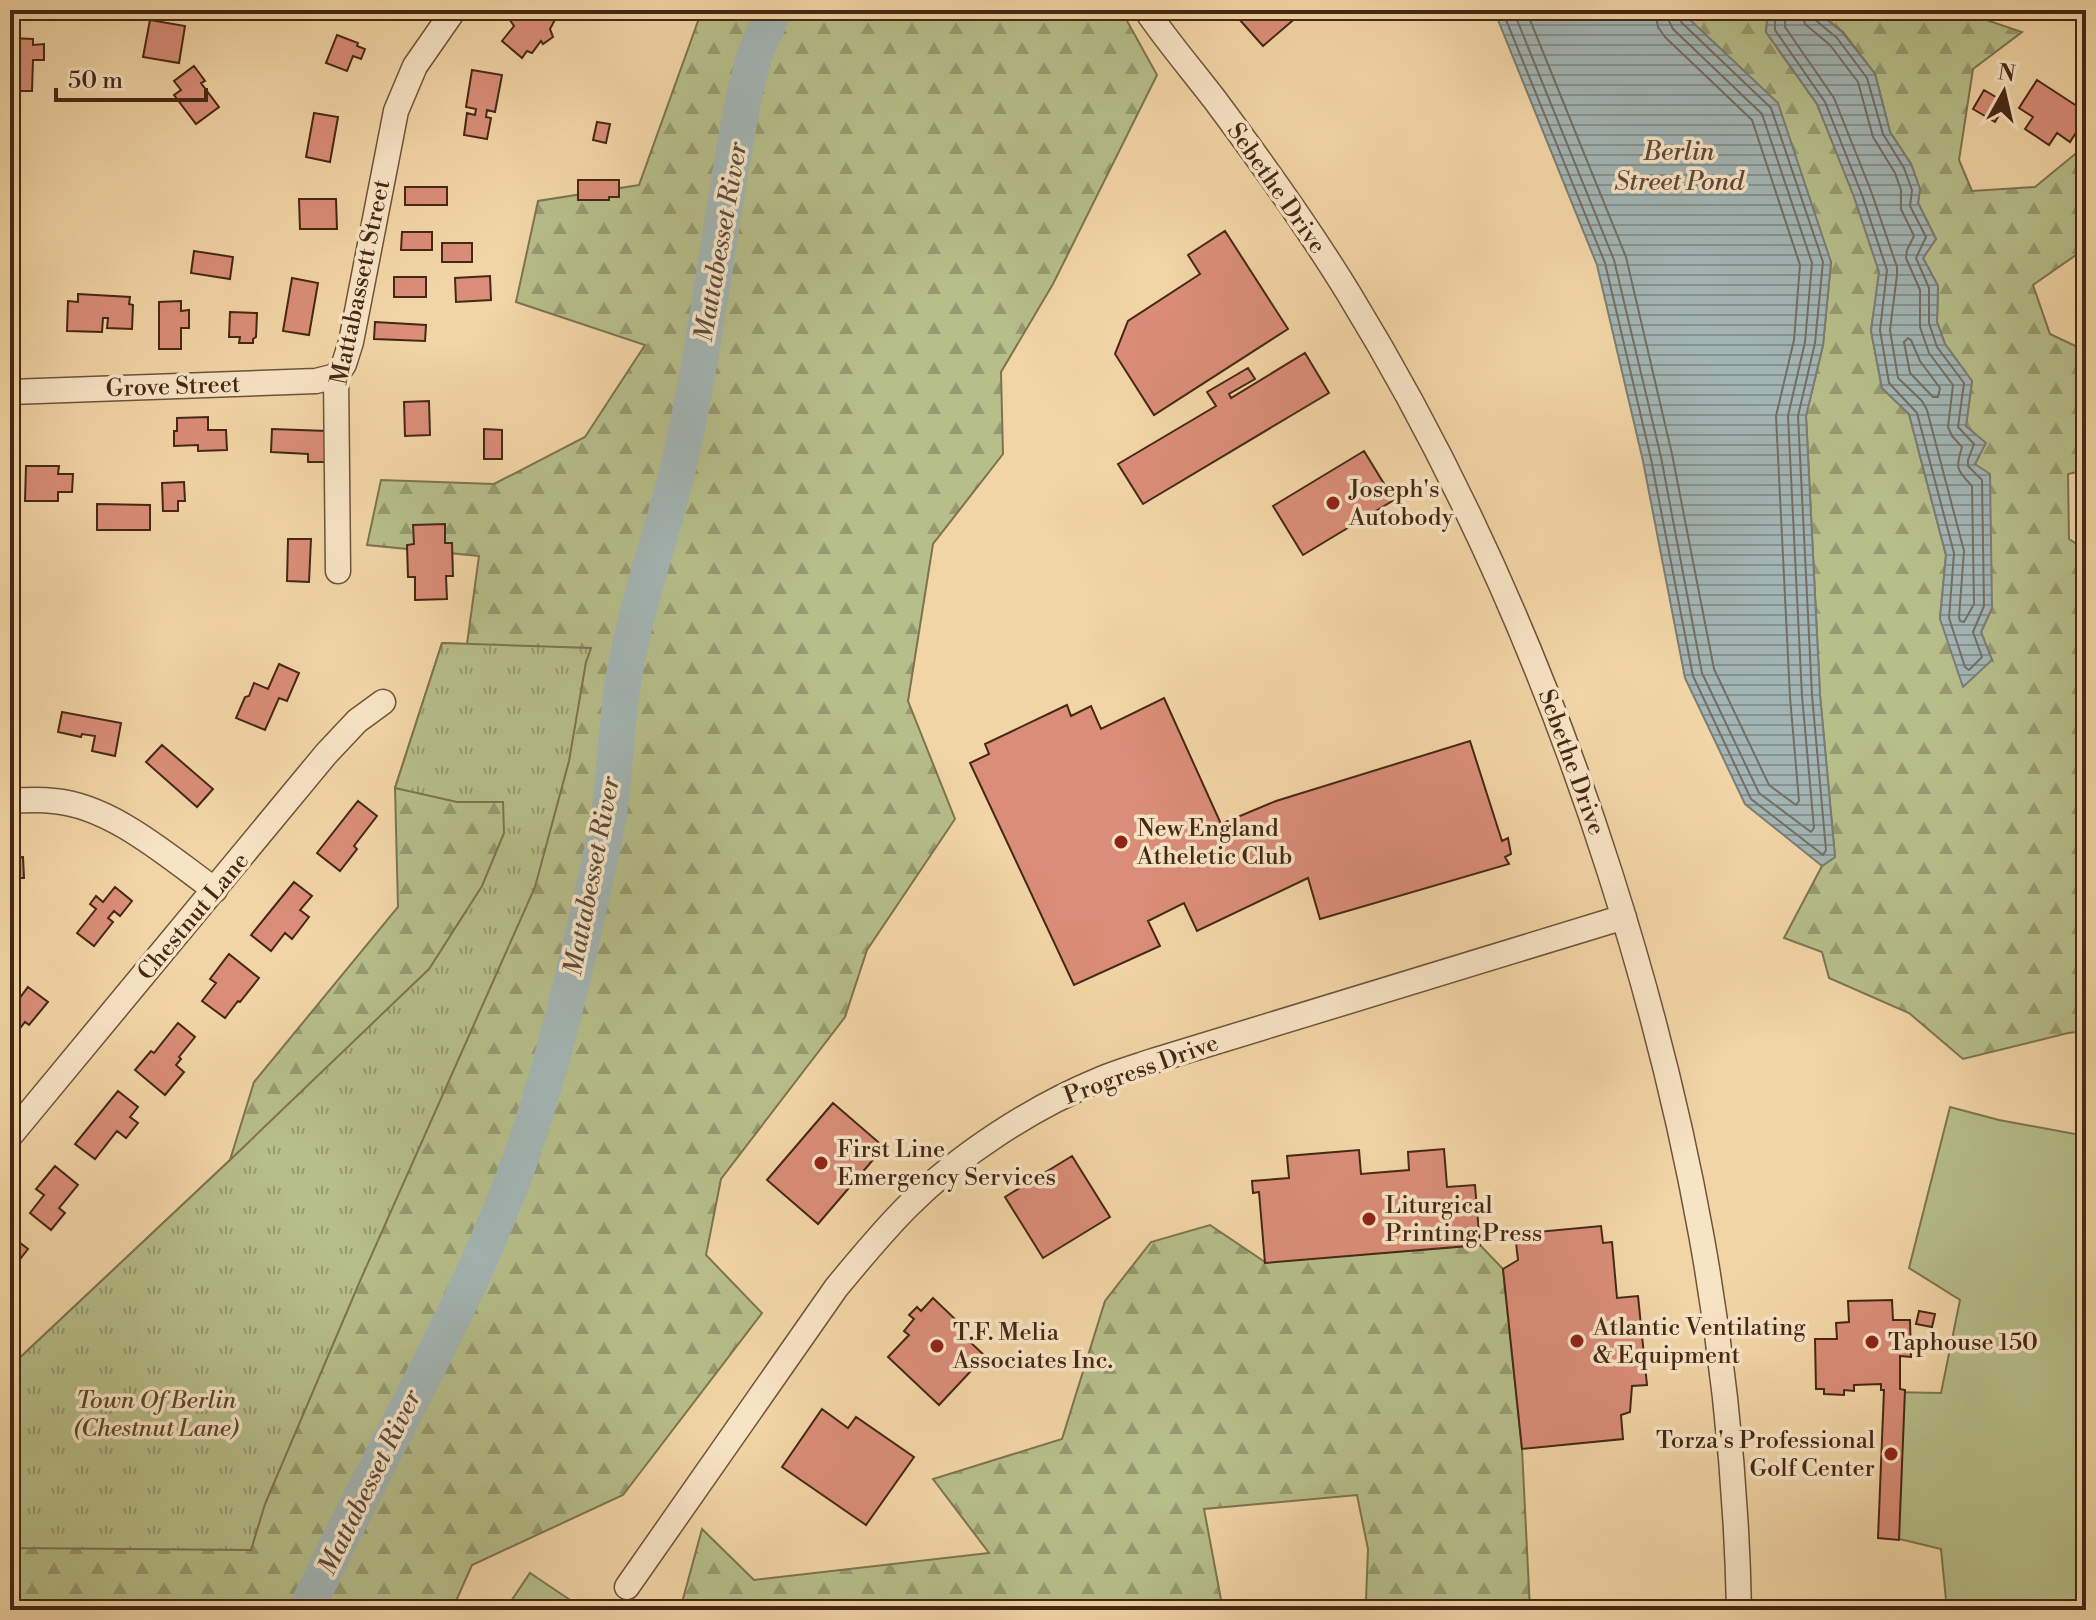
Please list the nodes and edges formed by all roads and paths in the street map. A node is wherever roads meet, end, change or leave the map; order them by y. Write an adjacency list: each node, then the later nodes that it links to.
1 (454, 10): 3 (street, Mattabassett Street)
2 (1146, 10): 9 (street, Sebethe Drive)
3 (336, 376): 4 (street, Grove Street); 5 (street, Mattabassett Street)
4 (10, 392)
5 (338, 571)
6 (383, 702): 8 (street, Chestnut Lane)
7 (10, 801): 8 (street)
8 (215, 890): 10 (street, Chestnut Lane)
9 (1624, 917): 11 (street, Progress Drive); 12 (street, Sebethe Drive)
10 (10, 1136)
11 (627, 1587)
12 (1739, 1610)

